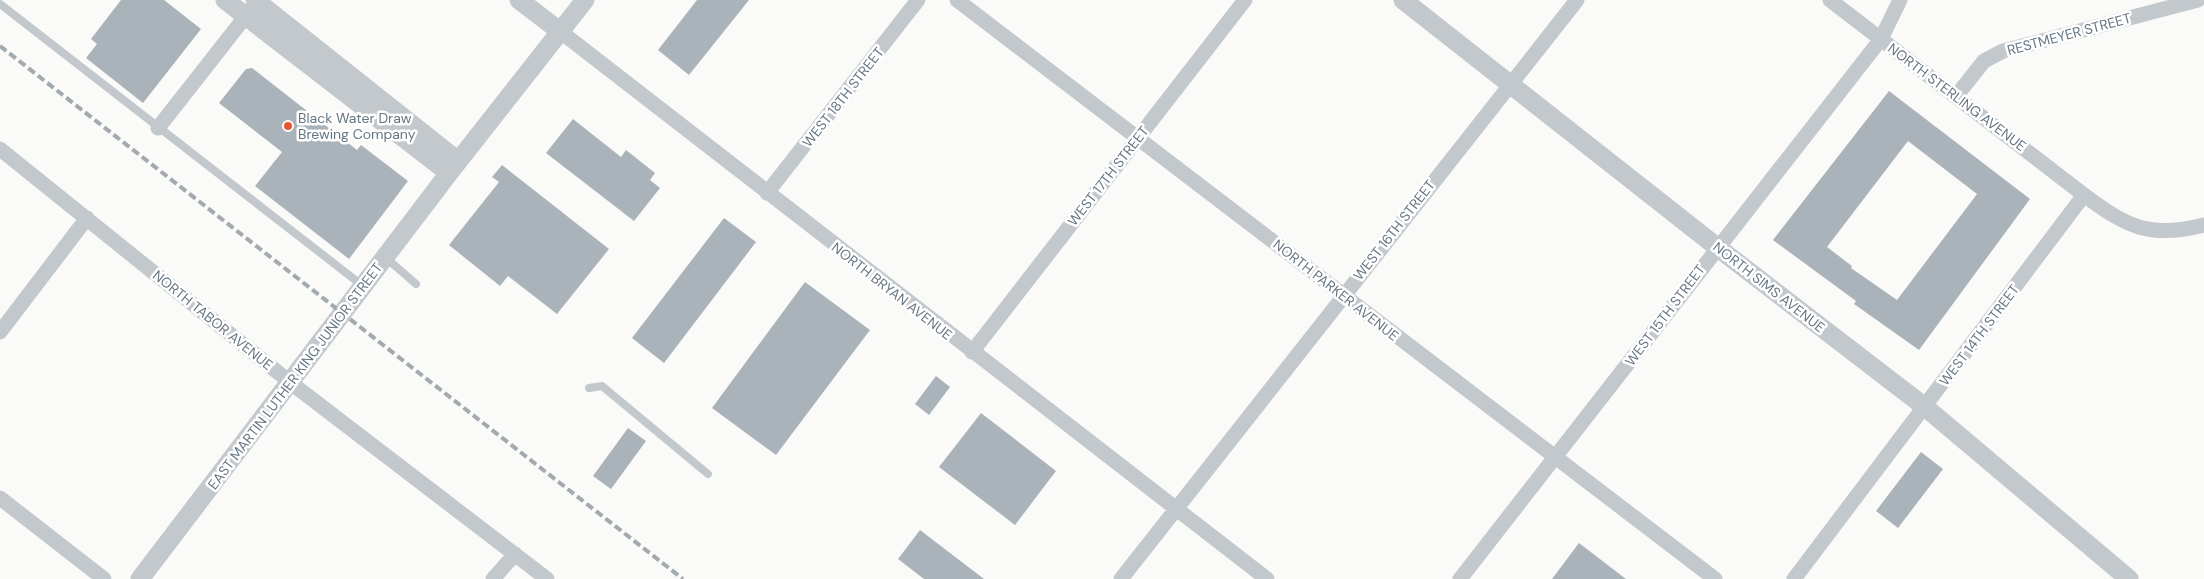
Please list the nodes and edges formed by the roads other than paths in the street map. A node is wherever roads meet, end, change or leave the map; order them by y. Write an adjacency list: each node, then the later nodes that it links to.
1 (225, 0): 13 (street)
2 (519, 0): 14 (street, NORTH BRYAN AVENUE)
3 (585, 0): 14 (street, EAST MARTIN LUTHER KING JUNIOR STREET)
4 (918, 0): 22 (street, WEST 18TH STREET)
5 (957, 0): 19 (street, NORTH PARKER AVENUE)
6 (1245, 0): 19 (street, WEST 17TH STREET)
7 (1403, 0): 16 (street, NORTH SIMS AVENUE)
8 (1577, 0): 16 (street, WEST 16TH STREET)
9 (1830, 0): 15 (street, NORTH STERLING AVENUE)
10 (1900, 0): 15 (street, WEST 15TH STREET)
11 (2198, 0): 17 (street, RESTMEYER STREET)
12 (0, 4): 18 (lane)
13 (254, 4): 18 (street); 21 (street)
14 (560, 32): 21 (street, EAST MARTIN LUTHER KING JUNIOR STREET); 22 (street, NORTH BRYAN AVENUE)
15 (1881, 39): 17 (street, NORTH STERLING AVENUE); 26 (street, WEST 15TH STREET)
16 (1510, 83): 26 (street, NORTH SIMS AVENUE); 30 (street, WEST 16TH STREET)
17 (1956, 95): 23 (street, NORTH STERLING AVENUE)
18 (158, 128): 29 (lane)
19 (1138, 138): 30 (street, NORTH PARKER AVENUE); 32 (street, WEST 17TH STREET)
20 (0, 150): 24 (street, NORTH TABOR AVENUE)
21 (454, 167): 27 (street, EAST MARTIN LUTHER KING JUNIOR STREET)
22 (767, 193): 32 (street, NORTH BRYAN AVENUE)
23 (2084, 195): 25 (street); 35 (street, WEST 14TH STREET)
24 (87, 218): 31 (street); 33 (street, NORTH TABOR AVENUE)
25 (2204, 225)
26 (1717, 247): 35 (street, NORTH SIMS AVENUE); 36 (street, WEST 15TH STREET)
27 (385, 257): 28 (lane); 29 (street, EAST MARTIN LUTHER KING JUNIOR STREET)
28 (416, 284)
29 (363, 286): 33 (street, EAST MARTIN LUTHER KING JUNIOR STREET)
30 (1343, 296): 36 (street, NORTH PARKER AVENUE); 39 (street, WEST 16TH STREET)
31 (0, 332)
32 (972, 352): 39 (street, NORTH BRYAN AVENUE)
33 (291, 383): 40 (street, NORTH TABOR AVENUE); 42 (street, EAST MARTIN LUTHER KING JUNIOR STREET)
34 (589, 388): 37 (lane)
35 (1925, 407): 49 (street, WEST 14TH STREET); 50 (street, NORTH SIMS AVENUE)
36 (1556, 458): 47 (street, WEST 15TH STREET); 48 (street, NORTH PARKER AVENUE)
37 (708, 474)
38 (0, 498): 41 (street)
39 (1176, 509): 45 (street, WEST 16TH STREET); 46 (street, NORTH BRYAN AVENUE)
40 (515, 554): 43 (street); 44 (street, NORTH TABOR AVENUE)
41 (104, 579)
42 (140, 579)
43 (493, 579)
44 (547, 579)
45 (1122, 579)
46 (1267, 579)
47 (1460, 579)
48 (1715, 579)
49 (1794, 579)
50 (2130, 579)

